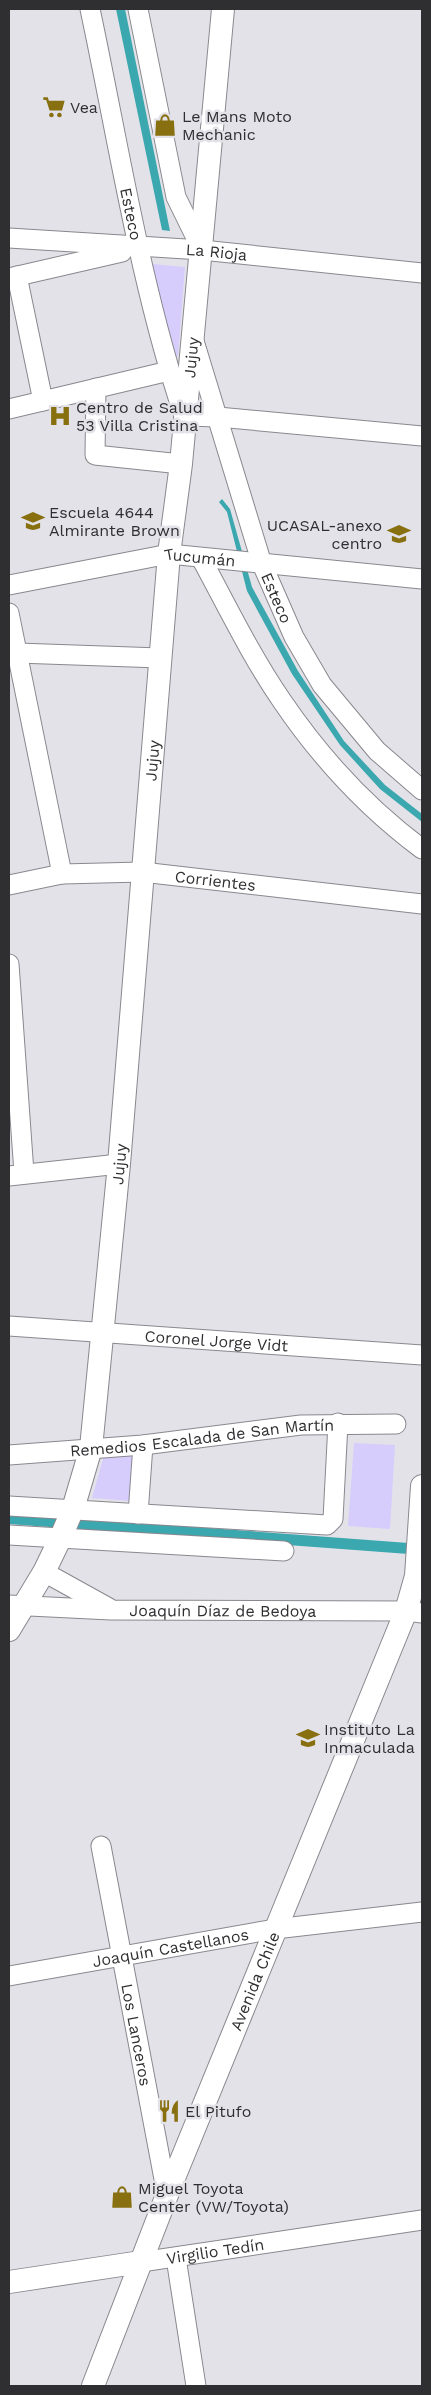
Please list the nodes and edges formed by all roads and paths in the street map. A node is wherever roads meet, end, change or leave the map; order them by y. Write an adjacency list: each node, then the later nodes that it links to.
1 (90, 9): 5 (street, Esteco)
2 (138, 9): 6 (street)
3 (223, 9): 6 (main road, Jujuy)
4 (9, 238): 5 (street, La Rioja)
5 (140, 248): 6 (street, La Rioja); 8 (street); 10 (street, Esteco)
6 (202, 250): 7 (street, La Rioja); 9 (main road, Jujuy)
7 (422, 273)
8 (13, 277): 12 (street)
9 (193, 338): 14 (main road, Jujuy); 15 (street, Esteco)
10 (169, 371): 11 (street); 14 (street, Esteco)
11 (96, 388): 12 (street); 17 (street)
12 (43, 401): 13 (street)
13 (9, 409)
14 (184, 416): 15 (street); 17 (main road, Jujuy)
15 (218, 417): 16 (street); 20 (street, Esteco)
16 (422, 436)
17 (181, 464): 18 (main road, Jujuy)
18 (169, 554): 19 (street, Tucumán); 22 (street, Tucumán); 25 (main road, Jujuy)
19 (201, 558): 20 (street, Tucumán); 27 (street)
20 (259, 564): 21 (street, Tucumán); 26 (street, Esteco)
21 (422, 579)
22 (9, 585)
23 (9, 613): 24 (street)
24 (17, 653): 25 (street); 29 (street)
25 (160, 658): 28 (main road, Jujuy)
26 (422, 790)
27 (422, 849)
28 (142, 872): 29 (street, Corrientes); 31 (street, Corrientes); 33 (main road, Jujuy)
29 (62, 874): 30 (street, Corrientes)
30 (9, 885)
31 (422, 904)
32 (9, 964): 34 (street)
33 (119, 1164): 34 (street); 36 (main road, Jujuy)
34 (16, 1175)
35 (9, 1326): 36 (street, Coronel Jorge Vidt)
36 (102, 1334): 37 (street, Coronel Jorge Vidt); 41 (main road, Jujuy)
37 (422, 1355)
38 (338, 1423): 39 (street, Remedios Escalada de San Martín); 40 (street, Remedios Escalada de San Martín); 46 (street)
39 (396, 1424)
40 (143, 1445): 41 (street, Remedios Escalada de San Martín); 46 (street)
41 (91, 1448): 42 (street, Remedios Escalada de San Martín); 45 (main road, Jujuy)
42 (9, 1456)
43 (422, 1486): 53 (main road, Avenida Chile)
44 (9, 1506): 45 (street)
45 (72, 1509): 46 (street); 48 (main road, Jujuy)
46 (138, 1514)
47 (9, 1535): 48 (street)
48 (60, 1539): 49 (street); 50 (main road, Jujuy)
49 (284, 1551)
50 (44, 1572): 51 (main road, Jujuy); 52 (street)
51 (16, 1606): 52 (street, Joaquín Díaz de Bedoya); 54 (main road, Jujuy)
52 (111, 1610): 53 (street, Joaquín Díaz de Bedoya)
53 (414, 1612): 57 (main road, Avenida Chile)
54 (9, 1630)
55 (101, 1846): 58 (street, Los Lanceros)
56 (422, 1912): 57 (street, Joaquín Castellanos)
57 (275, 1929): 58 (street, Joaquín Castellanos); 60 (main road, Avenida Chile)
58 (122, 1956): 59 (street, Joaquín Castellanos); 60 (street, Los Lanceros)
59 (9, 1976)
60 (167, 2195): 63 (main road, Avenida Chile)
61 (422, 2220): 62 (street, Virgilio Tedín)
62 (176, 2258): 63 (street, Virgilio Tedín); 66 (street)
63 (141, 2262): 64 (main road, Virgilio Tedín); 65 (main road, Avenida Chile)
64 (9, 2282)
65 (93, 2386)
66 (196, 2386)

